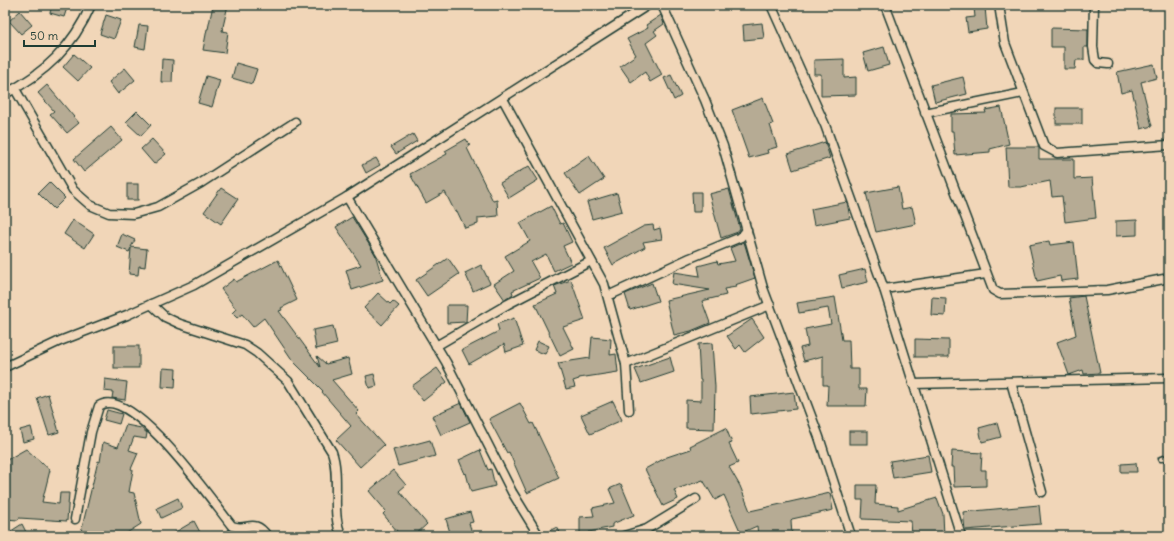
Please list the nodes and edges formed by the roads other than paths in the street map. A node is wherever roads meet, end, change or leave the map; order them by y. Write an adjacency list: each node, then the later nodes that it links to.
1 (91, 5): 9 (street)
2 (648, 5): 12 (street)
3 (662, 5): 17 (street)
4 (772, 5): 21 (street)
5 (886, 5): 13 (street)
6 (999, 5): 10 (street)
7 (1094, 5): 8 (street)
8 (1108, 64)
9 (15, 89): 11 (street); 14 (street)
10 (1023, 93): 13 (street); 15 (street)
11 (5, 94)
12 (503, 99): 16 (street); 18 (street)
13 (926, 113): 19 (street)
14 (295, 122)
15 (1169, 146)
16 (347, 197): 23 (street); 25 (street)
17 (747, 230): 22 (street); 24 (street)
18 (591, 261): 22 (street); 25 (street)
19 (986, 274): 20 (street); 21 (street)
20 (1169, 278)
21 (884, 289): 30 (street)
22 (608, 296): 26 (street)
23 (151, 304): 27 (street); 39 (street)
24 (770, 305): 26 (street); 42 (street)
25 (436, 346): 40 (street)
26 (626, 364): 31 (street)
27 (5, 367)
28 (1169, 378): 29 (street)
29 (1011, 382): 30 (street); 34 (street)
30 (913, 384): 43 (street)
31 (629, 410)
32 (1169, 457): 33 (lane)
33 (1161, 459)
34 (1042, 492)
35 (696, 499): 37 (street)
36 (75, 520): 38 (street)
37 (648, 532): 41 (street)
38 (267, 536)
39 (342, 536)
40 (539, 536)
41 (624, 536)
42 (851, 536)
43 (962, 536)

